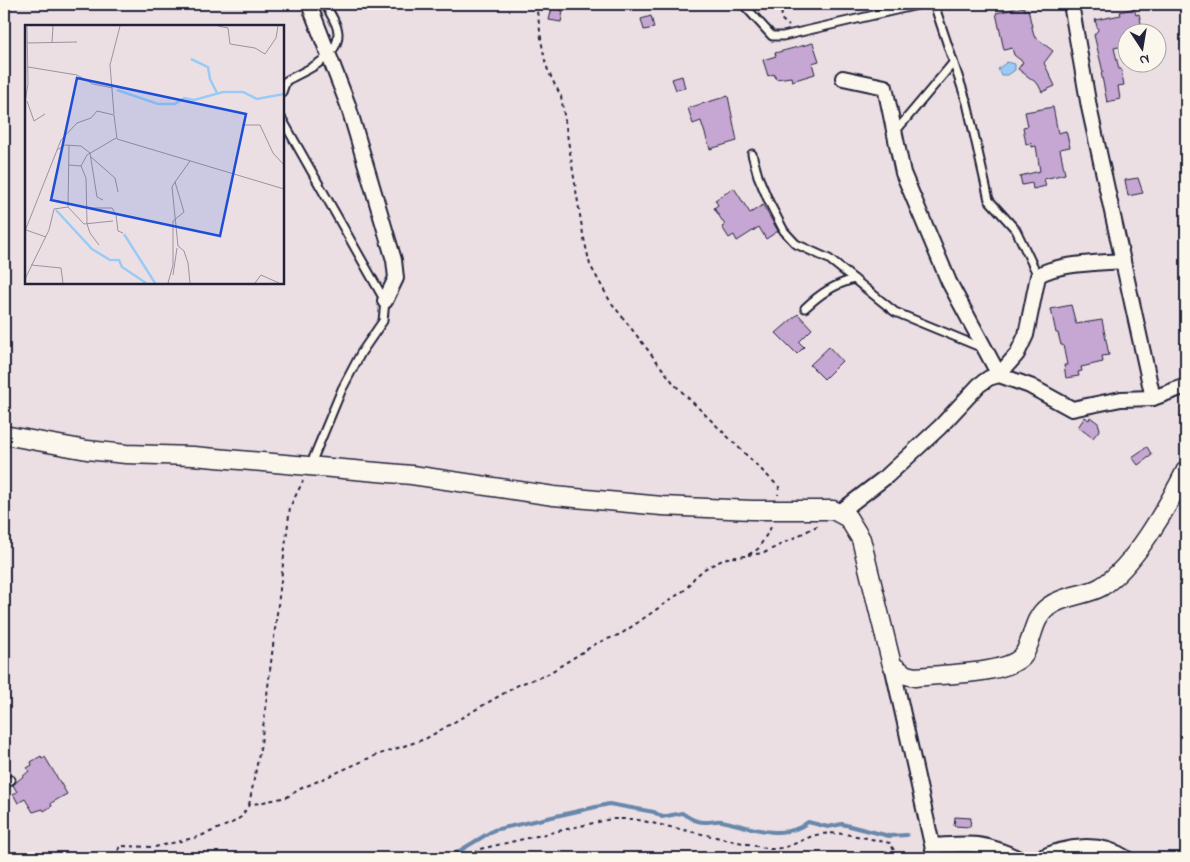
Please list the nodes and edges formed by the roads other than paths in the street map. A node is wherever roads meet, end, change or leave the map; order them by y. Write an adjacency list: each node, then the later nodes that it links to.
1 (309, 4): 7 (street)
2 (325, 4): 7 (lane)
3 (743, 4): 4 (lane)
4 (922, 4)
5 (934, 4): 8 (lane)
6 (1071, 4): 14 (street)
7 (330, 56): 10 (lane); 17 (street)
8 (953, 63): 12 (lane); 15 (lane)
9 (842, 78): 12 (street)
10 (284, 86)
11 (284, 123): 17 (lane)
12 (894, 133): 19 (street)
13 (752, 154): 16 (lane)
14 (1123, 261): 15 (street); 22 (street)
15 (1038, 276): 20 (street)
16 (854, 279): 18 (lane); 19 (lane)
17 (385, 302): 24 (lane)
18 (805, 308)
19 (985, 350): 20 (street)
20 (999, 375): 22 (street); 26 (street)
21 (1186, 386): 22 (street)
22 (1153, 398)
23 (4, 435): 24 (street)
24 (310, 466): 26 (street)
25 (1186, 470): 27 (street)
26 (840, 512): 27 (street)
27 (892, 665): 30 (street)
28 (12, 780): 29 (lane)
29 (4, 785)
30 (934, 852): 31 (street)
31 (1017, 858)
32 (1040, 858): 33 (street)
33 (1126, 858)

